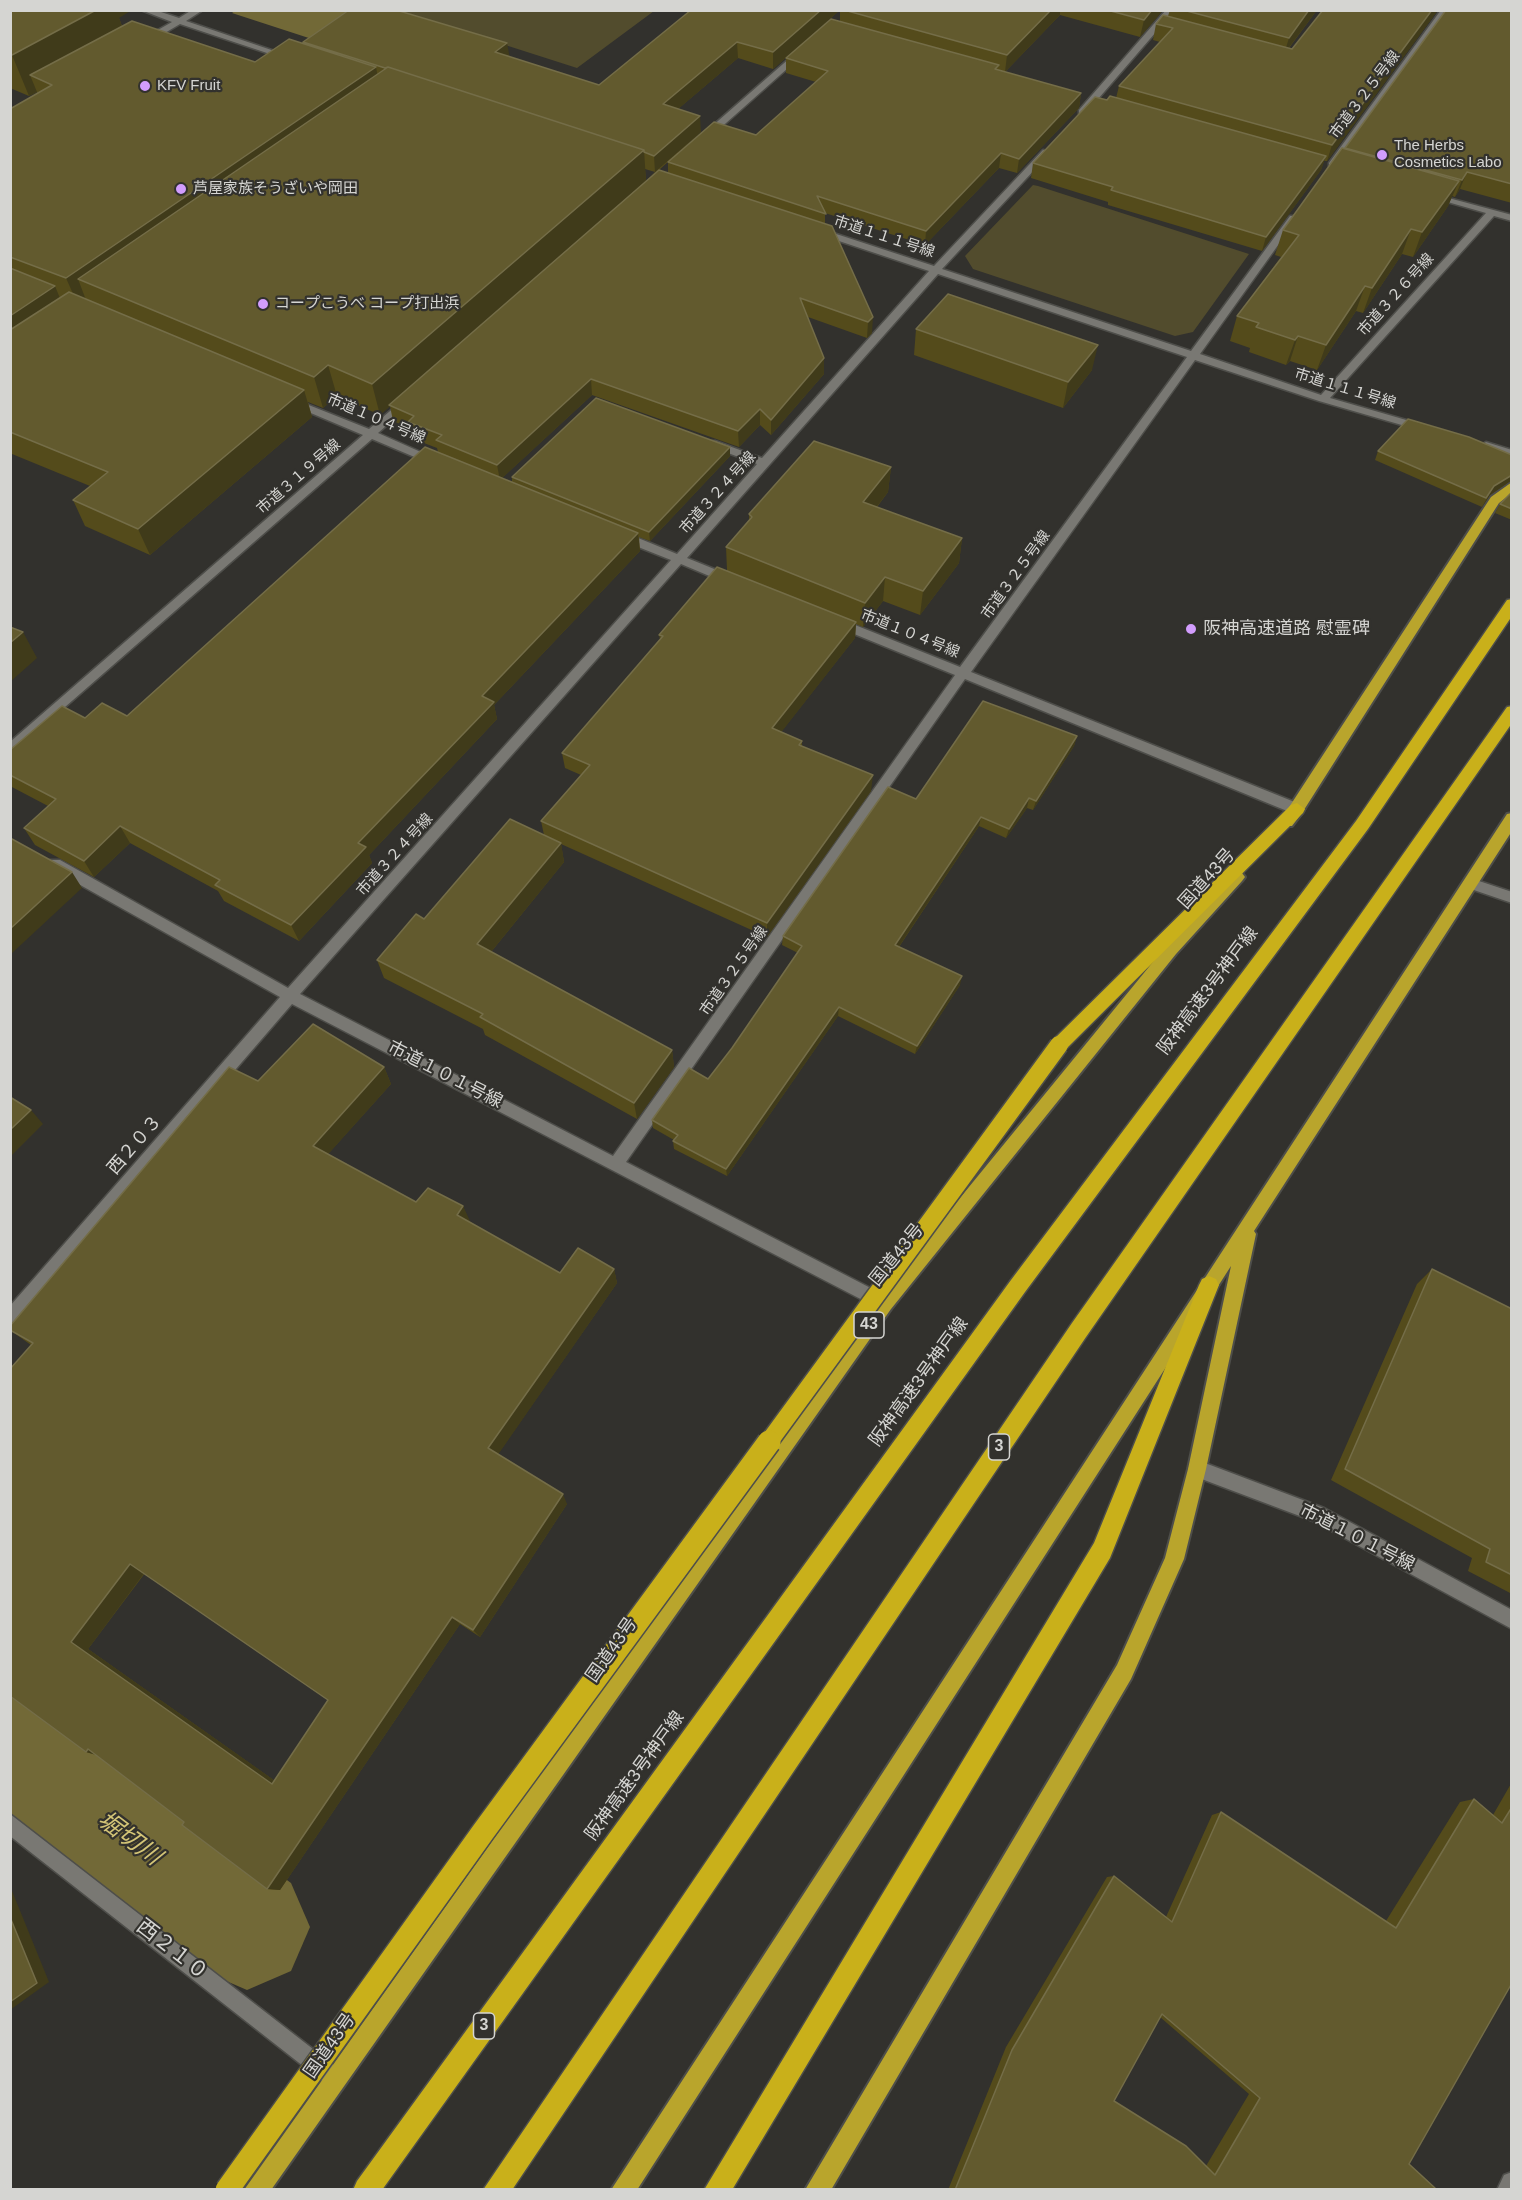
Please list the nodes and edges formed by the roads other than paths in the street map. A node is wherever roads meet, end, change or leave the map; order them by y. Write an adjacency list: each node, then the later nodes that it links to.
1 (145, 10): 5 (street)
2 (199, 10): 5 (street)
3 (1171, 10): 9 (street)
4 (1446, 10): 12 (street, 市道３２５号線)
5 (181, 22): 6 (street); 8 (street)
6 (141, 44)
7 (811, 44): 11 (street)
8 (304, 63)
9 (1078, 118)
10 (1054, 143): 18 (street, 市道３２４号線)
11 (695, 146)
12 (1330, 168)
13 (1423, 192): 15 (street)
14 (1304, 204): 19 (street, 市道３２５号線)
15 (1492, 212): 16 (street); 22 (street, 市道３２６号線)
16 (1512, 218)
17 (803, 226): 18 (street, 市道１１１号線)
18 (936, 270): 19 (street, 市道１１１号線); 28 (street, 市道３２４号線)
19 (1192, 355): 22 (street, 市道１１１号線); 36 (street, 市道３２５号線)
20 (274, 394): 24 (street, 市道１０４号線)
21 (414, 396): 24 (street, 市道３１９号線)
22 (1323, 399): 23 (street, 市道１１１号線)
23 (1434, 431)
24 (370, 435): 29 (street, 市道１０４号線); 38 (street, 市道３１９号線)
25 (700, 439): 28 (street)
26 (1478, 444): 27 (street)
27 (1512, 454)
28 (765, 463): 32 (street, 市道３２４号線)
29 (447, 466)
30 (1512, 486): 39 (highway, 国道43号 / 43)
31 (613, 532): 32 (street)
32 (679, 559): 33 (street); 44 (street, 市道３２４号線)
33 (745, 585)
34 (1512, 604): 57 (highway, 阪神高速3号神戸線 / 3)
35 (821, 616): 36 (street, 市道１０４号線)
36 (963, 674): 39 (street, 市道１０４号線); 45 (street, 市道３２５号線)
37 (1512, 711): 58 (highway, 3)
38 (10, 750)
39 (1298, 809): 48 (highway, 国道43号 / 43); 55 (highway, bridge)
40 (1512, 818): 42 (highway)
41 (42, 856): 44 (street, 市道１０１号線)
42 (1470, 883): 43 (street); 46 (highway)
43 (1512, 898)
44 (290, 996): 45 (street, 市道１０１号線); 49 (street, 西２０３)
45 (617, 1162): 48 (street, 市道１０１号線)
46 (1249, 1224): 47 (highway); 50 (highway)
47 (1209, 1285): 59 (highway); 60 (highway)
48 (885, 1303): 53 (highway, 国道43号 / 43)
49 (10, 1319)
50 (1197, 1469): 51 (street, 市道１０１号線); 61 (highway)
51 (1512, 1620)
52 (10, 1823): 53 (street, 西２１０)
53 (333, 2077): 56 (highway, 国道43号 / 43)
54 (1512, 2183): 62 (street)
55 (227, 2190)
56 (256, 2190)
57 (366, 2190)
58 (496, 2190)
59 (623, 2190)
60 (717, 2190)
61 (817, 2190)
62 (1508, 2190)

